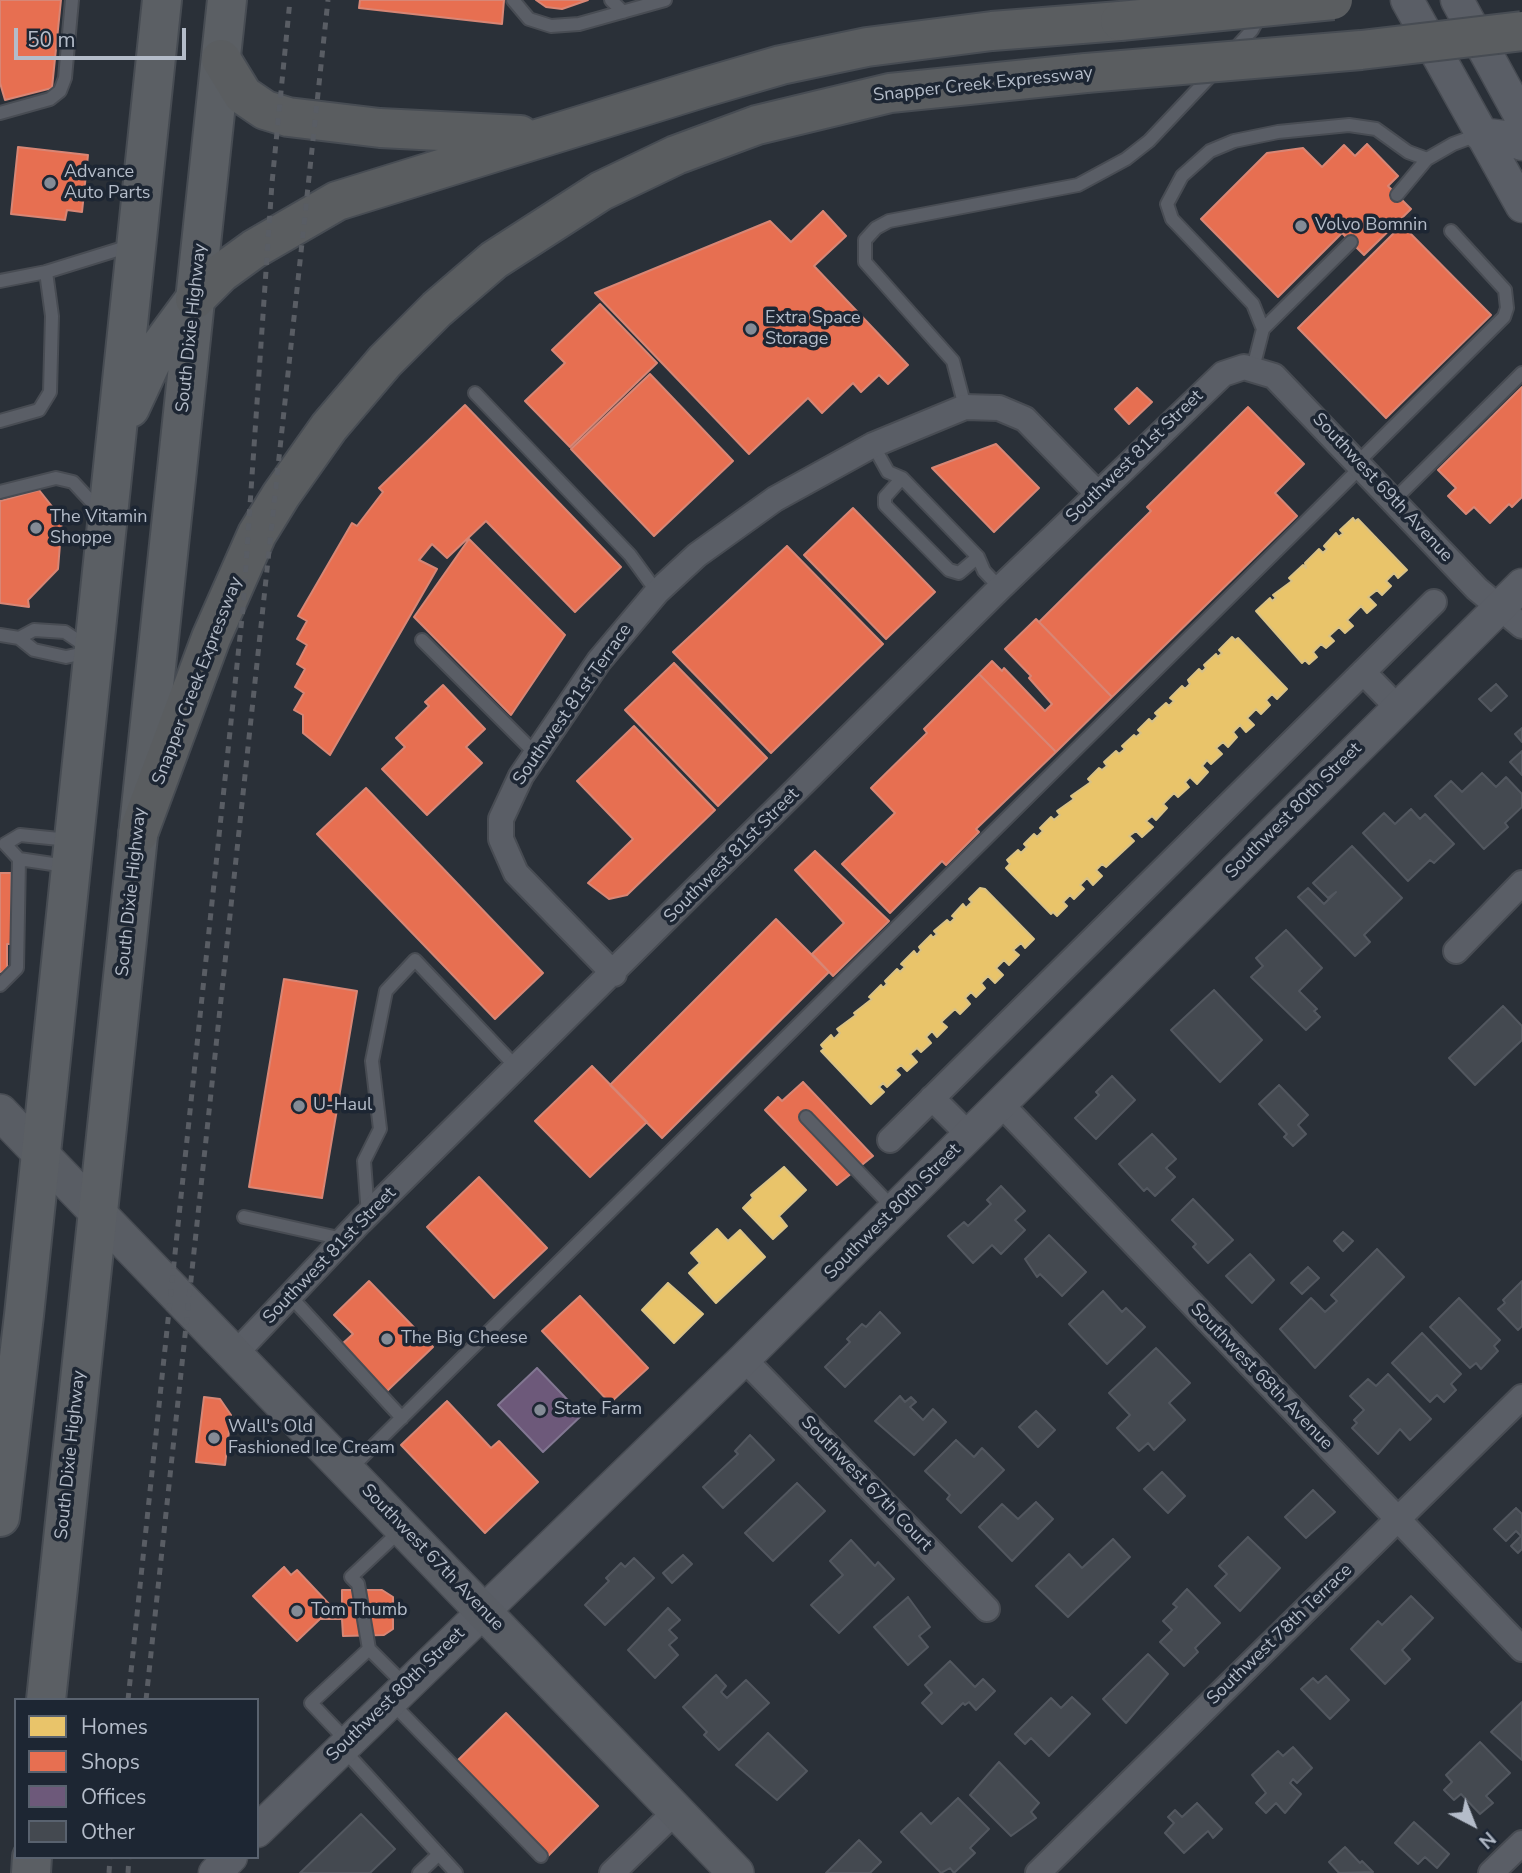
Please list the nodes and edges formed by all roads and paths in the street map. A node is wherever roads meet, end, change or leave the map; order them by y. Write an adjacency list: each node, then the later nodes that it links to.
1 (72, 0): 14 (lane)
2 (162, 0): 24 (highway)
3 (227, 0): 13 (highway, South Dixie Highway)
4 (513, 0): 11 (lane)
5 (611, 0): 11 (lane)
6 (665, 0): 11 (lane)
7 (1268, 0): 32 (lane)
8 (1333, 0): 17 (highway, bridge)
9 (1457, 0): 15 (street)
10 (1408, 6): 16 (street)
11 (622, 12)
12 (1522, 31): 55 (highway, Snapper Creek Expressway, bridge)
13 (220, 59): 17 (highway); 27 (highway, South Dixie Highway)
14 (0, 113)
15 (1522, 119)
16 (1480, 134): 18 (street); 19 (lane); 21 (street)
17 (547, 136): 27 (highway)
18 (1522, 144)
19 (1427, 159): 20 (lane); 28 (lane)
20 (1396, 195)
21 (1522, 206)
22 (1451, 231): 36 (lane)
23 (1351, 242): 28 (lane)
24 (137, 243): 25 (lane); 34 (highway)
25 (46, 272): 26 (lane); 33 (lane)
26 (0, 281)
27 (195, 299): 34 (highway); 55 (highway, South Dixie Highway)
28 (1263, 329): 29 (lane)
29 (1244, 368): 36 (street, Southwest 69th Avenue); 39 (street, Southwest 81st Street)
30 (1522, 373): 40 (lane)
31 (475, 393): 45 (lane)
32 (965, 407): 35 (street, Southwest 81st Terrace); 39 (street, Southwest 81st Terrace)
33 (0, 421)
34 (115, 444): 41 (highway)
35 (873, 445): 37 (lane); 45 (street, Southwest 81st Terrace)
36 (1360, 464): 40 (street, Southwest 69th Avenue); 80 (lane)
37 (902, 478): 42 (lane); 42 (lane)
38 (0, 492): 41 (lane)
39 (1098, 494): 44 (street, Southwest 81st Street)
40 (1395, 499): 47 (street, Southwest 69th Avenue)
41 (108, 521): 51 (highway)
42 (978, 558): 44 (lane)
43 (1522, 585): 47 (street, Southwest 80th Street)
44 (1000, 588): 61 (street, Southwest 81st Street)
45 (657, 592): 54 (street, Southwest 81st Terrace)
46 (1434, 603): 52 (street)
47 (1510, 618): 53 (street, Southwest 80th Street)
48 (0, 635): 49 (lane)
49 (19, 638): 51 (lane); 51 (lane)
50 (422, 640): 54 (lane)
51 (93, 651): 57 (highway)
52 (1363, 672): 53 (street); 64 (street)
53 (1398, 708): 65 (street, Southwest 80th Street)
54 (536, 754): 61 (street, Southwest 81st Terrace)
55 (138, 834): 71 (highway, South Dixie Highway)
56 (2, 841): 57 (lane); 58 (lane)
57 (72, 853): 58 (lane); 70 (highway)
58 (19, 859): 62 (lane)
59 (1522, 883): 60 (street)
60 (1456, 951)
61 (614, 974): 63 (street, Southwest 81st Street)
62 (0, 985)
63 (518, 1069): 73 (street, Southwest 81st Street); 73 (lane)
64 (932, 1098): 68 (street); 69 (street)
65 (1001, 1104): 68 (street, Southwest 80th Street); 83 (street, Southwest 68th Avenue)
66 (0, 1112): 70 (main road, Southwest 67th Avenue)
67 (806, 1117): 72 (lane)
68 (970, 1136): 72 (street, Southwest 80th Street)
69 (890, 1140)
70 (40, 1152): 71 (main road, Southwest 67th Avenue); 82 (highway)
71 (97, 1210): 77 (main road, Southwest 67th Avenue); 90 (highway, South Dixie Highway)
72 (895, 1210): 78 (street, Southwest 80th Street)
73 (368, 1215): 75 (street, Southwest 81st Street)
74 (244, 1217): 75 (lane)
75 (344, 1239): 76 (street, Southwest 81st Street)
76 (290, 1296): 77 (street, Southwest 81st Street); 80 (lane)
77 (236, 1353): 81 (main road, Southwest 67th Avenue)
78 (744, 1359): 85 (street, Southwest 67th Court); 86 (street, Southwest 80th Street)
79 (1522, 1397): 83 (street, Southwest 78th Terrace)
80 (402, 1418): 81 (lane)
81 (348, 1472): 84 (main road, Southwest 67th Avenue)
82 (0, 1510)
83 (1397, 1520): 88 (street, Southwest 68th Avenue); 103 (street, Southwest 78th Terrace)
84 (403, 1529): 86 (main road, Southwest 67th Avenue); 87 (lane)
85 (987, 1609)
86 (484, 1611): 89 (street, Southwest 80th Street); 92 (main road, Southwest 67th Avenue)
87 (369, 1648): 89 (lane); 91 (lane)
88 (1522, 1649)
89 (397, 1693): 91 (street, Southwest 80th Street); 96 (lane)
90 (46, 1698)
91 (345, 1745): 93 (street, Southwest 80th Street); 95 (lane)
92 (676, 1811): 101 (street); 102 (main road, Southwest 67th Avenue)
93 (259, 1829)
94 (1522, 1843): 104 (street)
95 (439, 1854): 99 (lane); 100 (lane)
96 (541, 1857)
97 (229, 1859): 98 (street)
98 (215, 1873)
99 (419, 1873)
100 (456, 1873)
101 (612, 1873)
102 (736, 1873)
103 (1038, 1873)
104 (1491, 1873)

